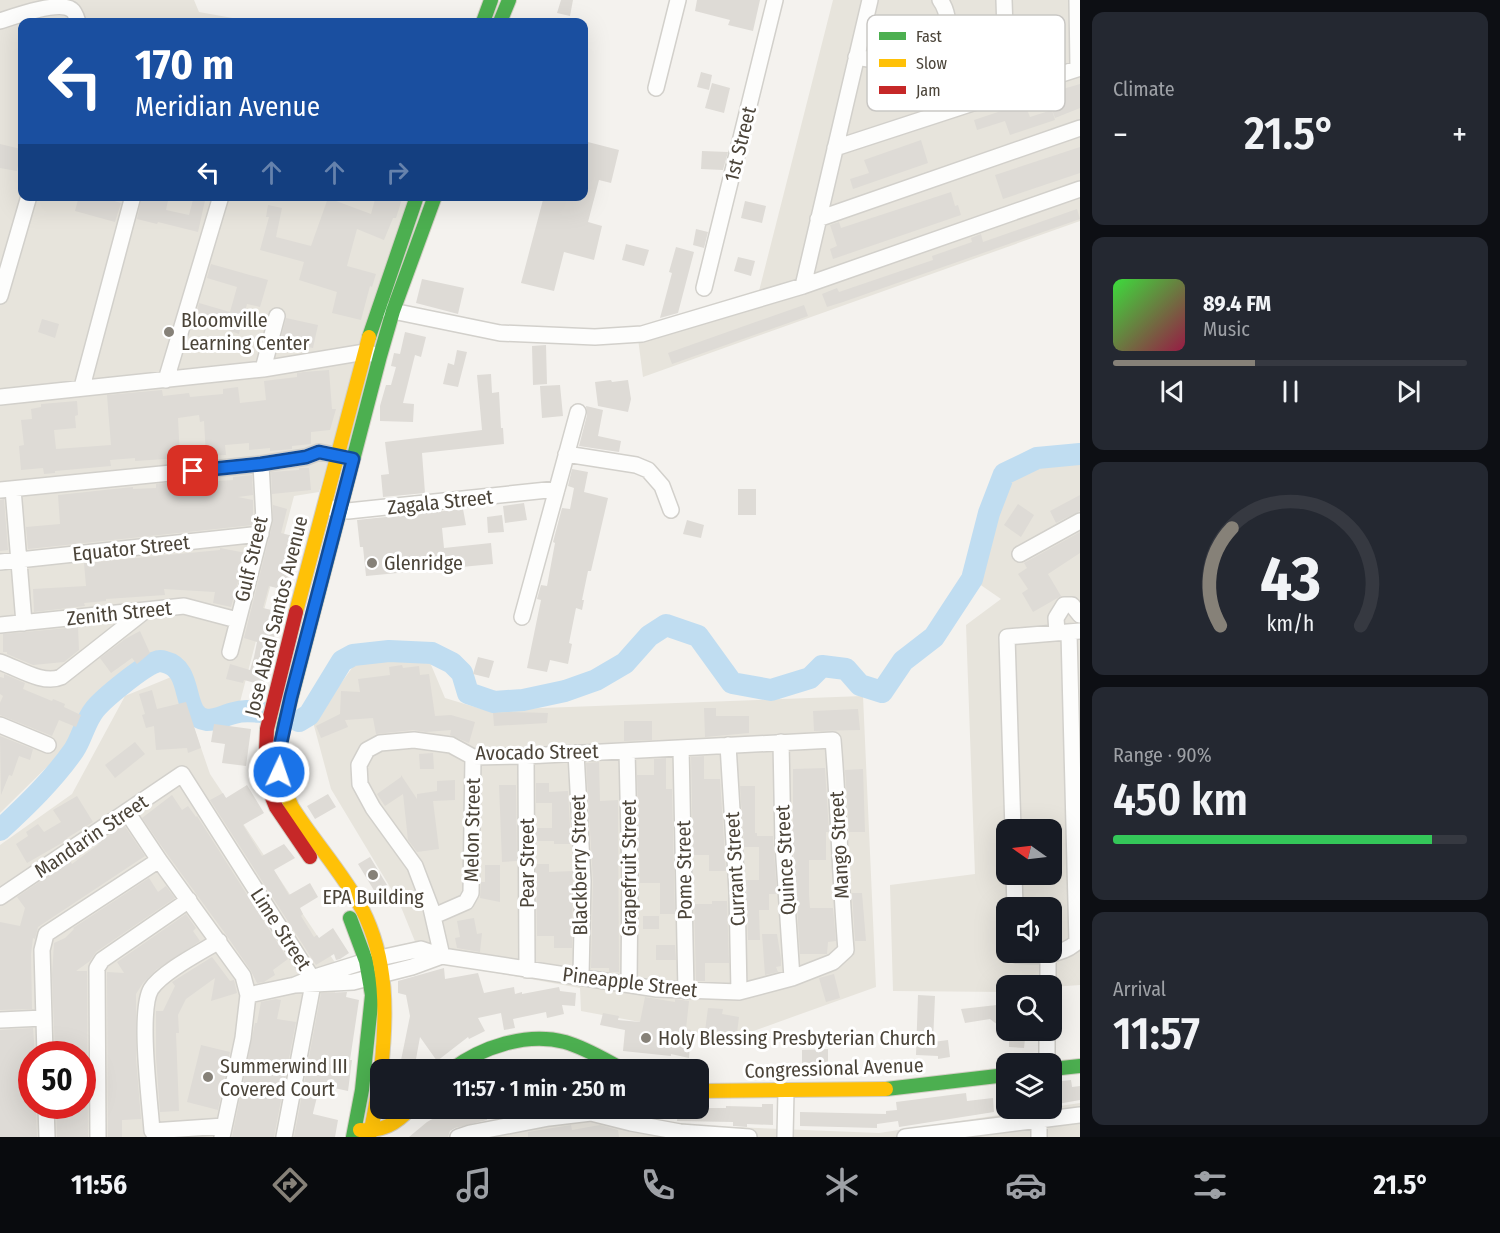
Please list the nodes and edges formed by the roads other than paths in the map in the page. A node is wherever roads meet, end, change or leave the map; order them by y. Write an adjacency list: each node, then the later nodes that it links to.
1 (491, 0): 12 (main road)
2 (509, 0): 13 (main road)
3 (678, 0): 18 (street)
4 (775, 0): 30 (street, 1st Street)
5 (870, 0): 15 (street)
6 (940, 0): 9 (street)
7 (1004, 0): 10 (street)
8 (1077, 0): 17 (street)
9 (946, 15)
10 (1004, 15)
11 (76, 18): 14 (street)
12 (484, 18)
13 (502, 18)
14 (0, 21)
15 (856, 57): 16 (street); 21 (street)
16 (867, 59)
17 (1079, 68)
18 (656, 88)
19 (949, 111): 21 (street)
20 (1080, 128): 28 (street)
21 (835, 148): 28 (street)
22 (1080, 189): 29 (street)
23 (28, 201): 31 (street)
24 (132, 201): 37 (street)
25 (220, 201): 36 (street)
26 (416, 201): 32 (main road, Jose Abad Santos Avenue)
27 (433, 201): 32 (main road, Jose Abad Santos Avenue)
28 (818, 219): 29 (street)
29 (803, 286): 32 (street)
30 (704, 288)
31 (0, 296)
32 (385, 309): 34 (main road, Jose Abad Santos Avenue)
33 (277, 316): 35 (street)
34 (373, 354): 35 (street); 41 (main road, Jose Abad Santos Avenue); 42 (main road, Jose Abad Santos Avenue)
35 (264, 369): 36 (street)
36 (166, 380): 37 (street)
37 (82, 387): 38 (street)
38 (0, 397)
39 (578, 412): 40 (street)
40 (566, 454): 45 (street); 48 (street)
41 (336, 459): 42 (street); 43 (street); 46 (main road, Jose Abad Santos Avenue)
42 (352, 462): 47 (main road, Jose Abad Santos Avenue)
43 (261, 464): 44 (street); 50 (street, Gulf Street)
44 (7, 489): 52 (street)
45 (557, 489): 47 (street, Zagala Street); 56 (street)
46 (324, 506): 47 (street, Zagala Street); 77 (main road, Jose Abad Santos Avenue)
47 (340, 510): 86 (main road, Jose Abad Santos Avenue)
48 (670, 510)
49 (1080, 521): 51 (street)
50 (261, 534): 52 (street, Equator Street); 57 (street, Gulf Street)
51 (1020, 554)
52 (20, 560): 53 (street, Equator Street); 58 (street)
53 (0, 562)
54 (146, 610): 57 (street, Zenith Street); 58 (street, Zenith Street); 62 (street)
55 (1080, 615): 60 (street)
56 (522, 617)
57 (237, 620): 61 (street, Gulf Street)
58 (24, 623): 59 (street, Zenith Street)
59 (0, 625)
60 (1069, 632): 75 (street); 84 (street)
61 (230, 652)
62 (0, 662)
63 (0, 725): 66 (street)
64 (833, 740): 65 (street, Avocado Street); 83 (street, Mango Street)
65 (781, 742): 67 (street, Avocado Street); 90 (street, Quince Street)
66 (48, 745)
67 (728, 745): 68 (street, Avocado Street); 94 (street, Currant Street)
68 (681, 748): 69 (street, Avocado Street); 93 (street, Pome Street)
69 (627, 751): 70 (street, Avocado Street); 92 (street, Grapefruit Street)
70 (576, 753): 71 (street, Avocado Street); 89 (street, Blackberry Street)
71 (526, 756): 72 (street, Avocado Street); 87 (street, Pear Street)
72 (473, 757): 81 (street, Melon Street); 81 (street, Avocado Street)
73 (182, 774): 74 (street, Mandarin Street); 91 (street, Lime Street)
74 (127, 812): 76 (street); 78 (street, Mandarin Street)
75 (1013, 819)
76 (159, 860): 79 (street); 96 (street)
77 (317, 867)
78 (0, 897)
79 (189, 900): 82 (street); 118 (street)
80 (342, 903): 86 (main road, Jose Abad Santos Avenue)
81 (434, 916): 85 (street, Avocado Street)
82 (219, 941): 95 (street); 111 (street)
83 (846, 950): 90 (street, Pineapple Street)
84 (1062, 950)
85 (442, 956): 86 (street, Pineapple Street); 87 (street, Pineapple Street); 88 (street, Pineapple Street)
86 (373, 959): 88 (main road, Jose Abad Santos Avenue); 91 (street, Pineapple Street)
87 (527, 970): 89 (street, Pineapple Street)
88 (377, 975): 91 (street, Pineapple Street); 113 (main road, Jose Abad Santos Avenue); 114 (main road, Jose Abad Santos Avenue)
89 (581, 976): 92 (street, Pineapple Street)
90 (792, 978): 94 (street, Pineapple Street)
91 (313, 981): 95 (street); 119 (street, Lime Street)
92 (629, 984): 93 (street, Pineapple Street)
93 (686, 991): 94 (street, Pineapple Street)
94 (739, 992)
95 (248, 995): 111 (street)
96 (45, 1018): 97 (street); 98 (street)
97 (0, 1020)
98 (45, 1041)
99 (468, 1059): 100 (main road)
100 (602, 1059)
101 (1080, 1066): 102 (main road)
102 (1062, 1068)
103 (996, 1076): 105 (main road, Congressional Avenue)
104 (709, 1091): 105 (main road, Congressional Avenue)
105 (786, 1091): 123 (street)
106 (1080, 1115): 109 (street)
107 (46, 1119): 117 (street)
108 (399, 1119): 114 (main road)
109 (1039, 1120): 112 (street); 125 (street)
110 (630, 1130): 115 (street); 120 (street)
111 (223, 1131)
112 (987, 1132): 116 (street)
113 (354, 1133): 114 (main road)
114 (370, 1134)
115 (680, 1134): 121 (street)
116 (937, 1135): 124 (street)
117 (47, 1137)
118 (98, 1137)
119 (284, 1137)
120 (458, 1137)
121 (734, 1137): 122 (street)
122 (749, 1137)
123 (785, 1137)
124 (905, 1137)
125 (1039, 1137)

